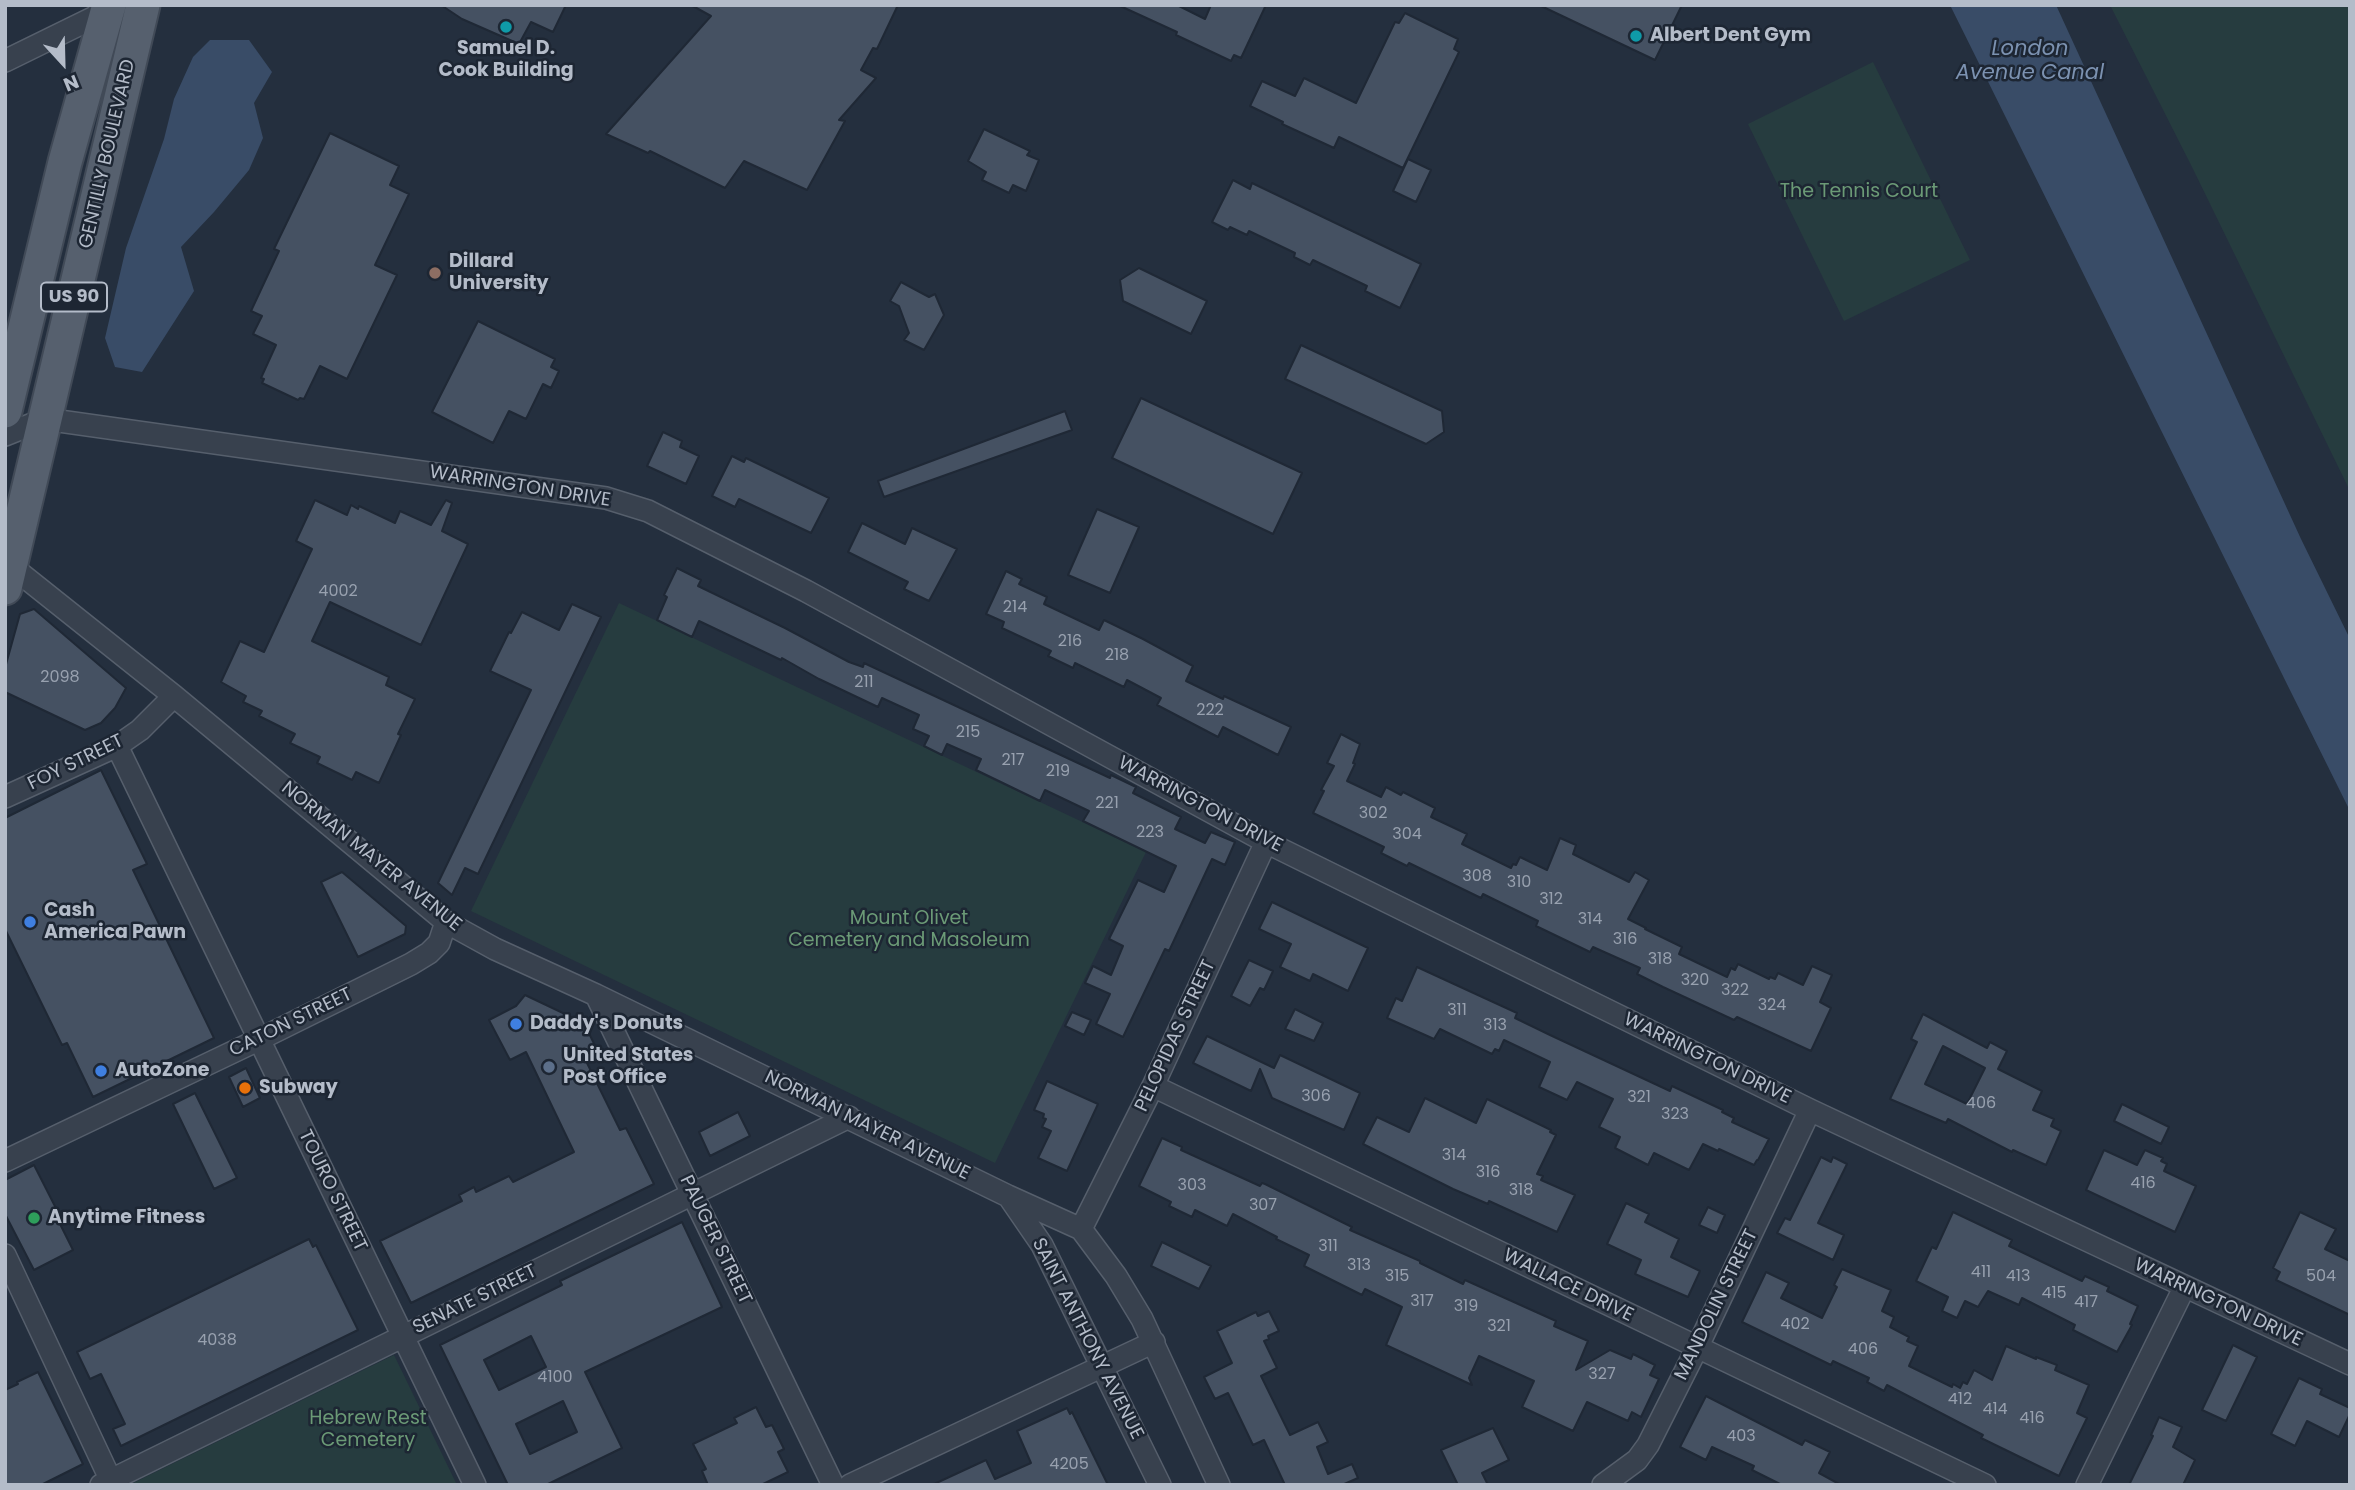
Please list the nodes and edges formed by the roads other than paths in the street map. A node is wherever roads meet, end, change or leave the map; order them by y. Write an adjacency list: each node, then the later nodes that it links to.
1 (143, 5): 5 (main road, GENTILLY BOULEVARD / US 90)
2 (111, 7): 3 (street); 4 (main road, GENTILLY BOULEVARD / US 90)
3 (5, 61)
4 (5, 411)
5 (45, 419): 6 (street, WARRINGTON DRIVE); 7 (main road, GENTILLY BOULEVARD / US 90); 11 (street, WARRINGTON DRIVE)
6 (5, 435)
7 (7, 567): 8 (street, NORMAN MAYER AVENUE)
8 (174, 696): 9 (street, FOY STREET); 12 (street, NORMAN MAYER AVENUE)
9 (117, 746): 10 (street, FOY STREET); 14 (street, TOURO STREET)
10 (5, 797)
11 (1266, 842): 15 (street, PELOPIDAS STREET); 16 (street, WARRINGTON DRIVE)
12 (446, 922): 13 (street, NORMAN MAYER AVENUE); 14 (street, CATON STREET)
13 (596, 995): 17 (street, NORMAN MAYER AVENUE); 19 (street, PAUGER STREET)
14 (258, 1040): 18 (street, CATON STREET); 24 (street, TOURO STREET)
15 (1153, 1086): 21 (street, PELOPIDAS STREET); 26 (street, WALLACE DRIVE)
16 (1810, 1110): 23 (street, WARRINGTON DRIVE); 26 (street, MANDOLIN STREET)
17 (849, 1117): 19 (street, SENATE STREET); 20 (street, NORMAN MAYER AVENUE)
18 (5, 1161)
19 (692, 1194): 24 (street, SENATE STREET); 31 (street, PAUGER STREET)
20 (1008, 1196): 21 (street, NORMAN MAYER AVENUE); 28 (street, SAINT ANTHONY AVENUE)
21 (1081, 1229): 25 (street)
22 (5, 1255): 29 (street)
23 (2184, 1288): 27 (street, WARRINGTON DRIVE); 37 (street)
24 (402, 1336): 29 (street, SENATE STREET); 30 (street, TOURO STREET)
25 (1154, 1342): 28 (street); 34 (street)
26 (1698, 1348): 35 (street, MANDOLIN STREET); 36 (street, WALLACE DRIVE)
27 (2350, 1364)
28 (1101, 1366): 32 (street); 33 (street, SAINT ANTHONY AVENUE)
29 (108, 1483)
30 (475, 1485)
31 (833, 1485)
32 (849, 1485)
33 (1160, 1485)
34 (1219, 1485)
35 (1603, 1485)
36 (1984, 1485)
37 (2087, 1485)

